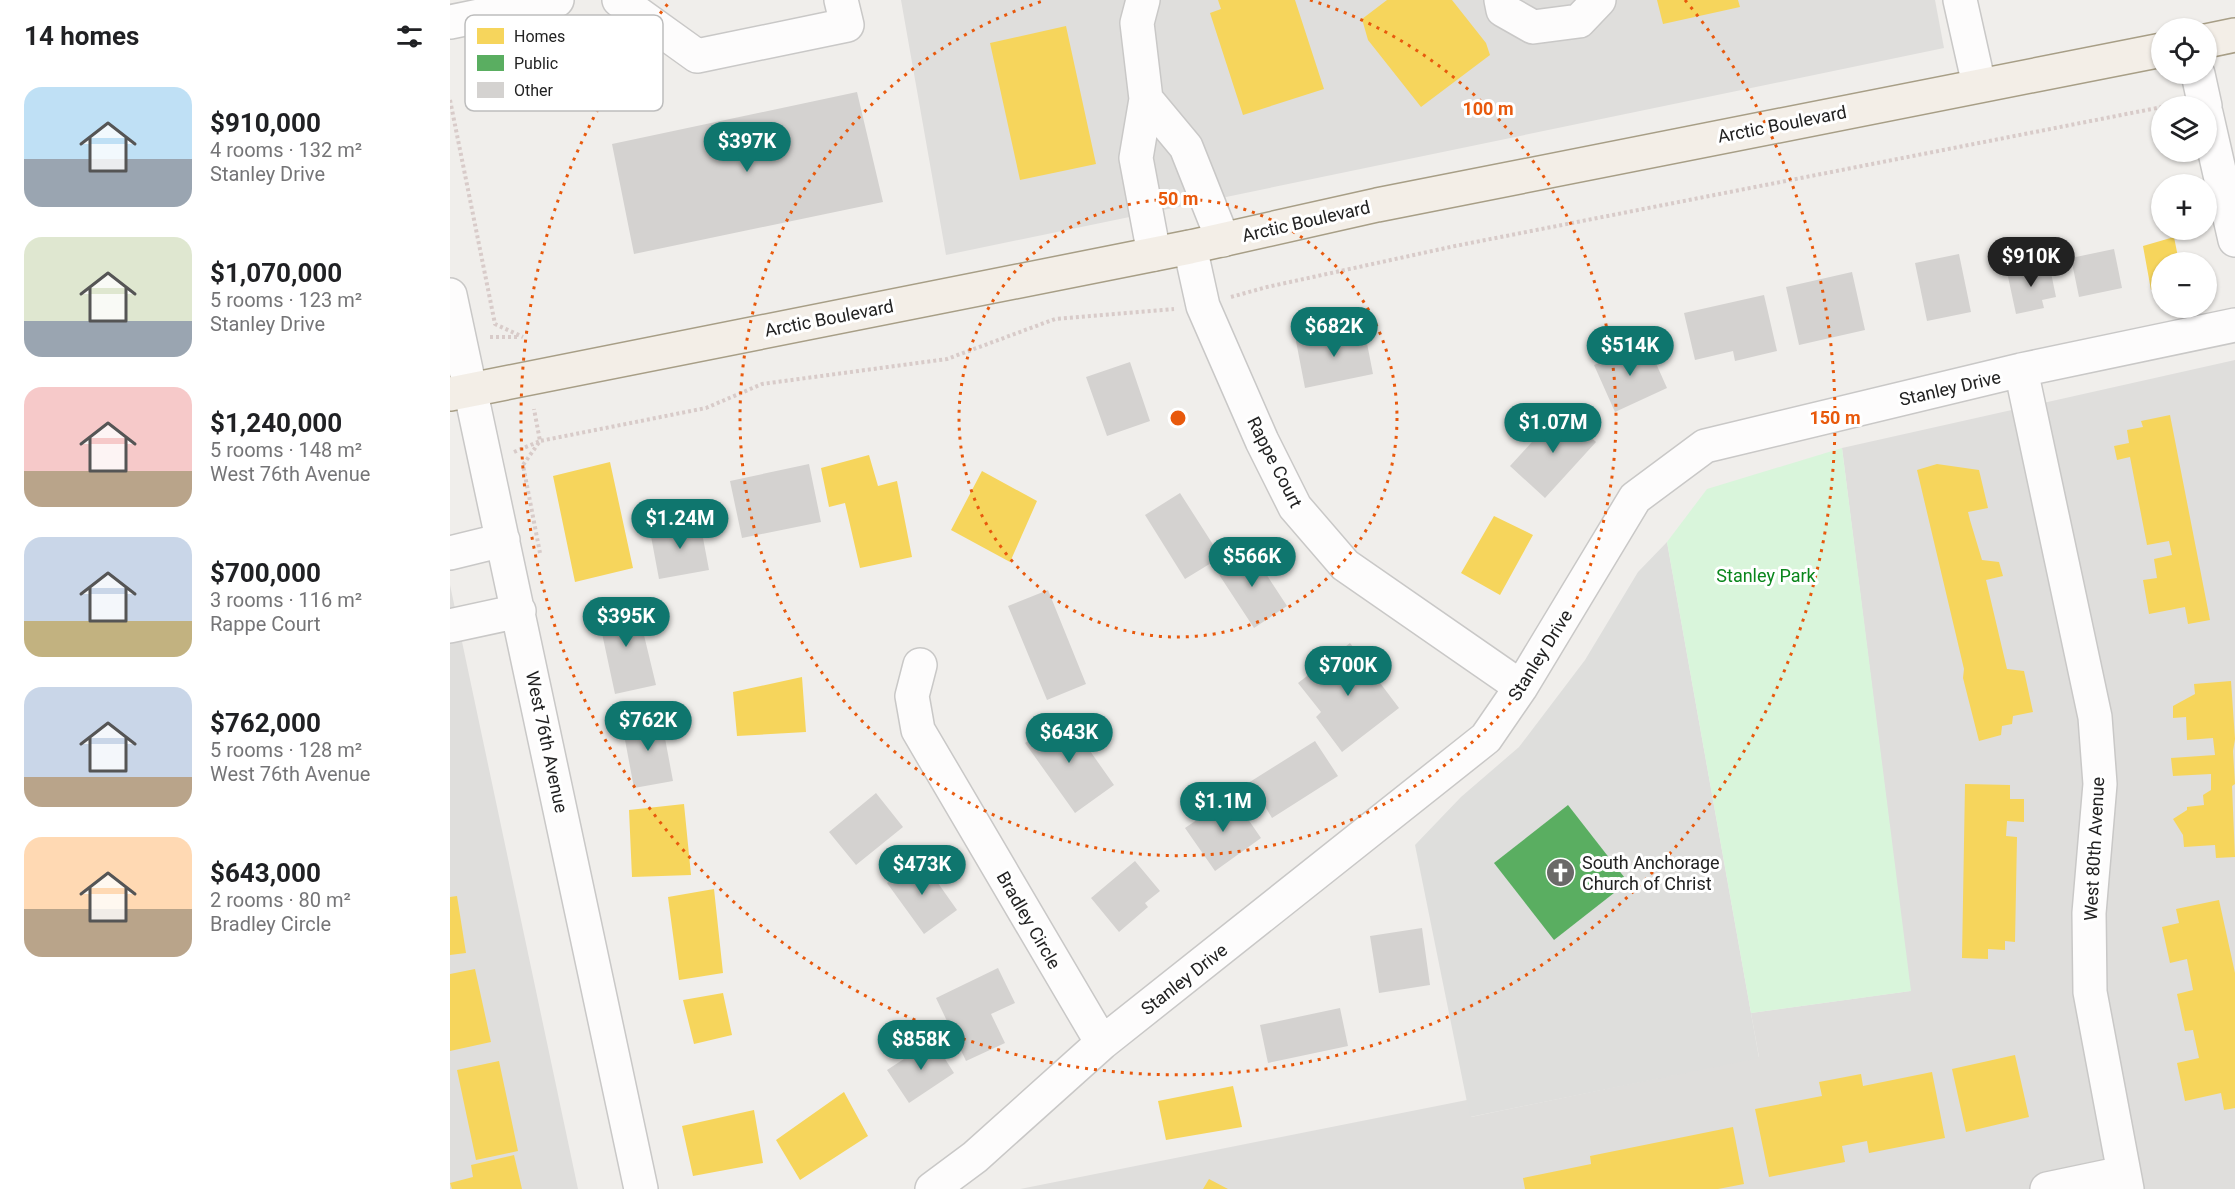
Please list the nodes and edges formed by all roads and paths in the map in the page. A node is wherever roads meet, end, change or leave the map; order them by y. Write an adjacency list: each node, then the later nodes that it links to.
1 (557, 0): 8 (street)
2 (619, 0): 9 (street)
3 (841, 0): 12 (street)
4 (1143, 0): 17 (street)
5 (1501, 0): 6 (street)
6 (1599, 0)
7 (1960, 0): 16 (street)
8 (484, 15)
9 (640, 15)
10 (465, 19): 11 (street)
11 (450, 22)
12 (663, 32)
13 (2235, 34): 14 (main road)
14 (2217, 38)
15 (2151, 52): 16 (main road, Arctic Boulevard)
16 (1979, 85): 21 (main road, Arctic Boulevard)
17 (1146, 99): 21 (street); 24 (street)
18 (450, 100): 29 (path)
19 (2151, 109): 26 (path)
20 (2217, 161): 22 (street)
21 (1223, 240): 23 (main road, Arctic Boulevard)
22 (2235, 240)
23 (1190, 248): 24 (main road, Arctic Boulevard); 26 (street, Rappe Court)
24 (1154, 254): 29 (main road, Arctic Boulevard)
25 (450, 295): 30 (street, West 76th Avenue)
26 (1203, 306): 31 (path); 38 (street, Rappe Court)
27 (2235, 325): 28 (street, Stanley Drive)
28 (2021, 370): 38 (street, Stanley Drive); 40 (street, West 80th Avenue)
29 (529, 378): 30 (main road, Arctic Boulevard); 31 (path)
30 (460, 392): 32 (street, West 76th Avenue)
31 (540, 441): 32 (path)
32 (487, 463): 33 (street, West 76th Avenue)
33 (503, 540): 34 (street); 35 (street, West 76th Avenue)
34 (450, 553)
35 (519, 611): 36 (street); 41 (street, West 76th Avenue)
36 (450, 626)
37 (920, 665): 39 (street, Bradley Circle)
38 (1521, 687): 39 (street, Stanley Drive)
39 (1102, 1043): 42 (street, Stanley Drive)
40 (2125, 1181): 43 (street)
41 (640, 1189)
42 (932, 1189)
43 (2047, 1189)

